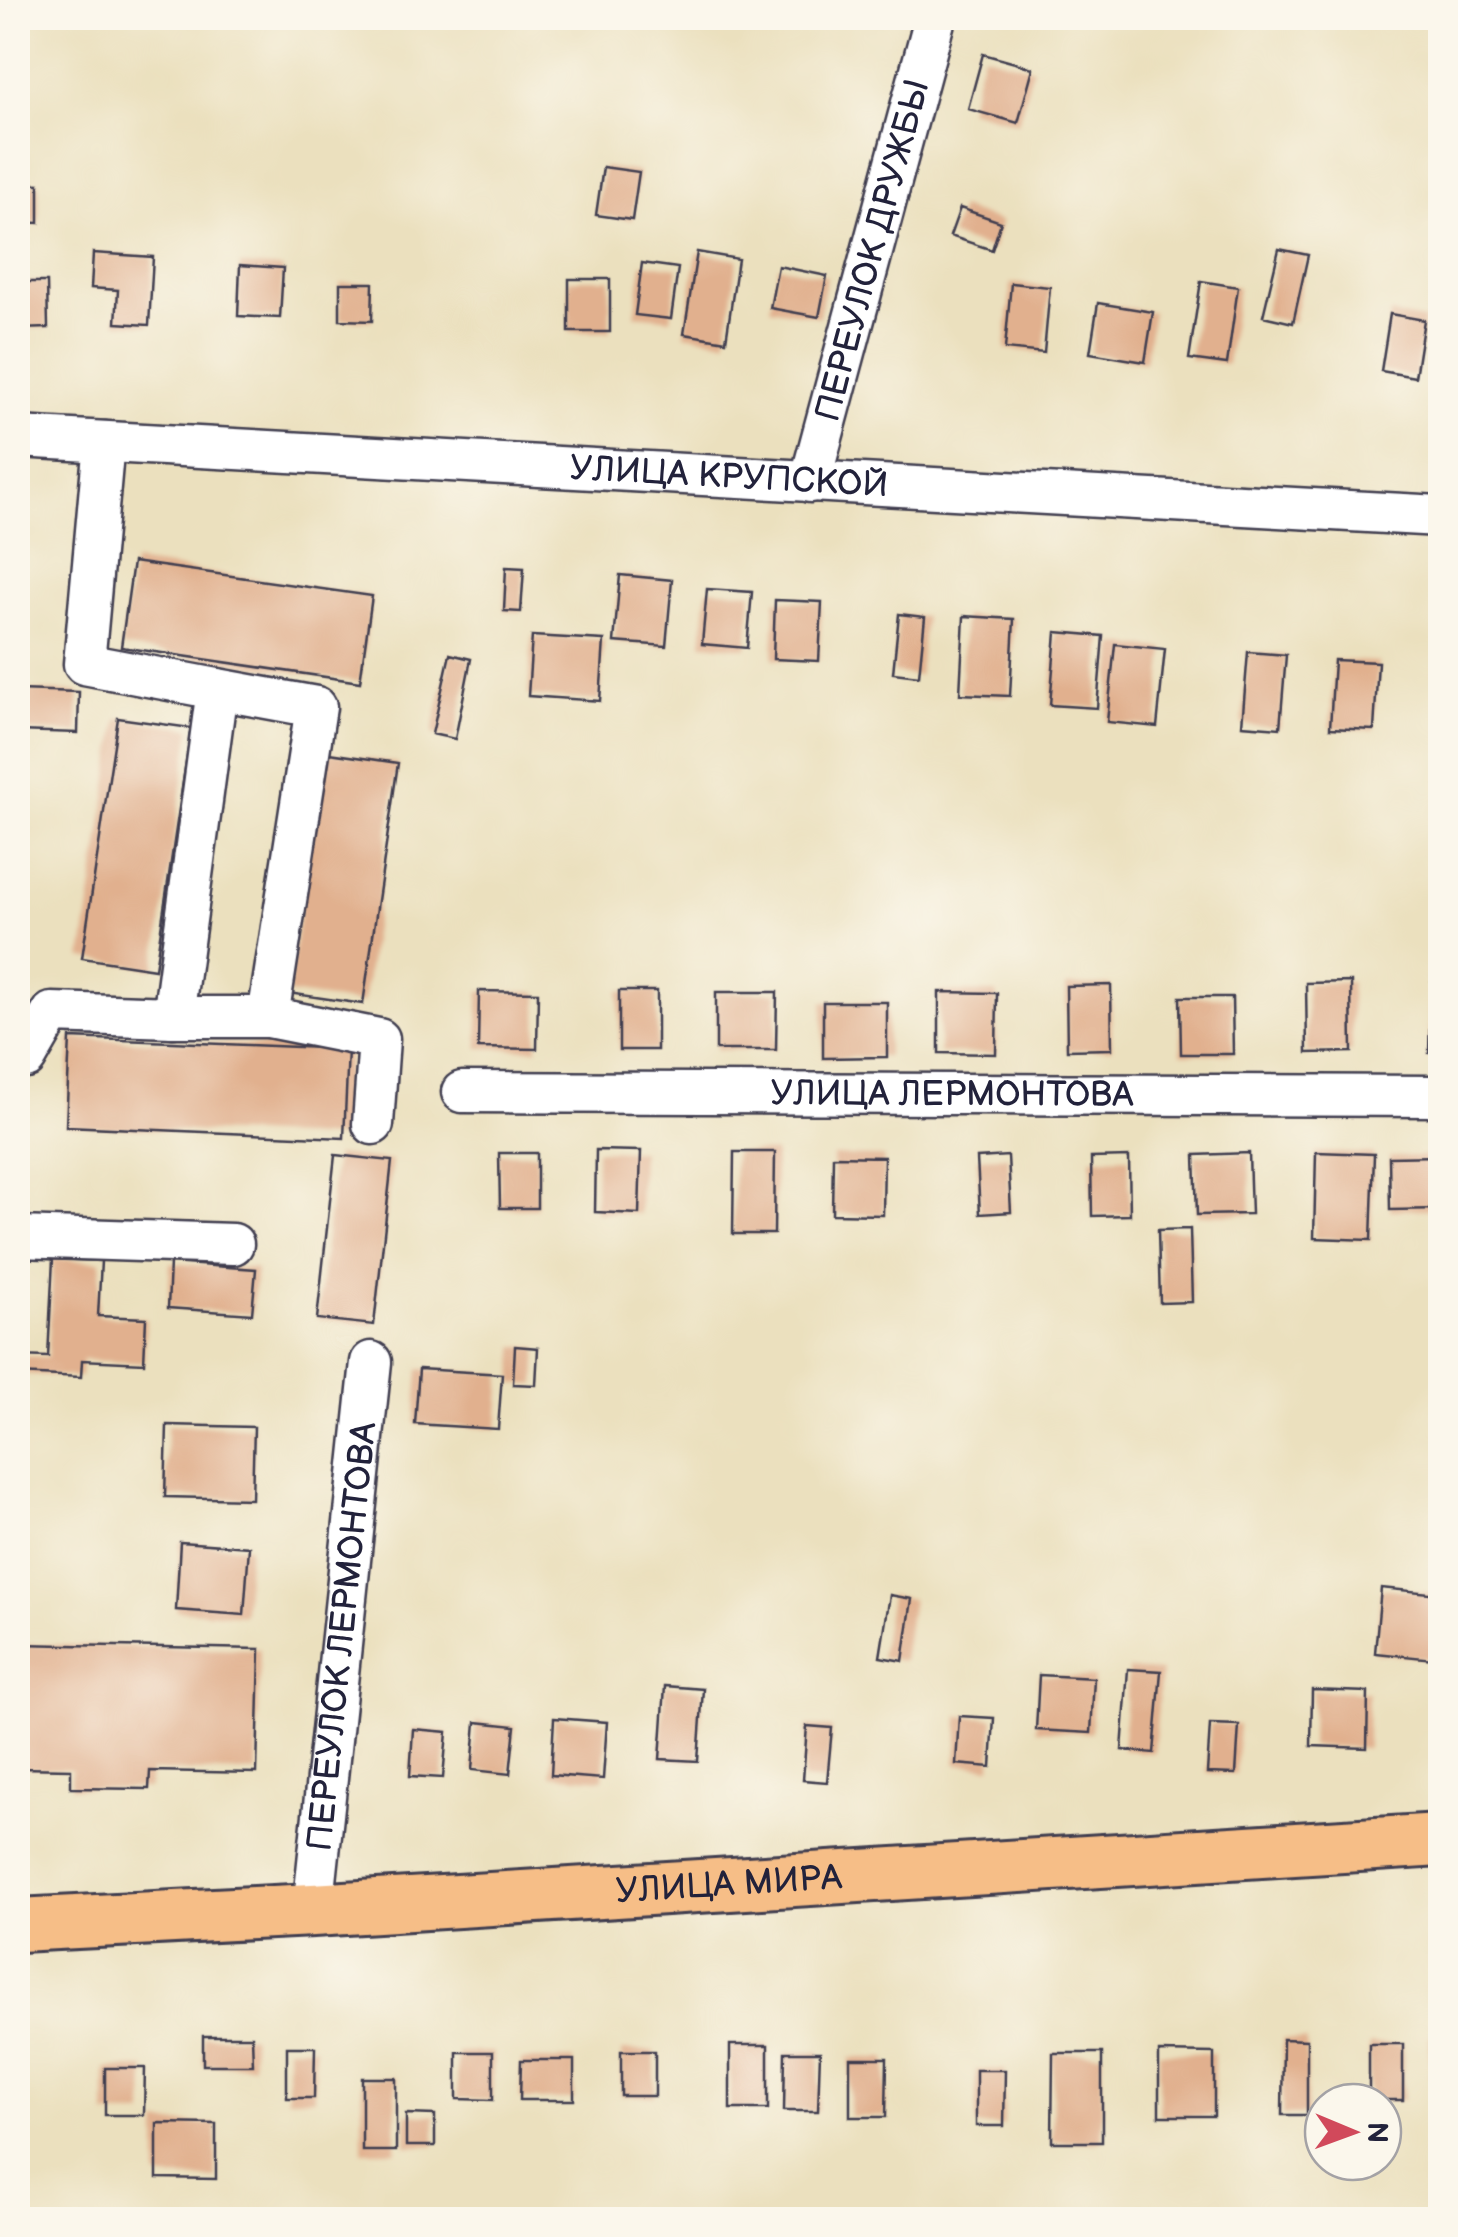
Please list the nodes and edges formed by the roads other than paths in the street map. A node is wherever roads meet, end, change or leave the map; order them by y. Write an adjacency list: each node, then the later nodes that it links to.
1 (935, 18): 4 (street, ПЕРЕУЛОК ДРУЖБЫ)
2 (18, 438): 3 (street, УЛИЦА КРУПСКОЙ)
3 (104, 442): 4 (street, УЛИЦА КРУПСКОЙ); 6 (street)
4 (810, 482): 5 (street, УЛИЦА КРУПСКОЙ)
5 (1440, 516)
6 (217, 688): 7 (street); 8 (street)
7 (174, 1017): 8 (street); 9 (street)
8 (268, 1017): 12 (street)
9 (18, 1058)
10 (462, 1092): 11 (street, УЛИЦА ЛЕРМОНТОВА)
11 (1440, 1096)
12 (373, 1124)
13 (18, 1238): 14 (street)
14 (233, 1244)
15 (372, 1362): 17 (street, ПЕРЕУЛОК ЛЕРМОНТОВА)
16 (1440, 1840): 17 (main road, УЛИЦА МИРА)
17 (312, 1910): 18 (main road, УЛИЦА МИРА)
18 (18, 1926)

